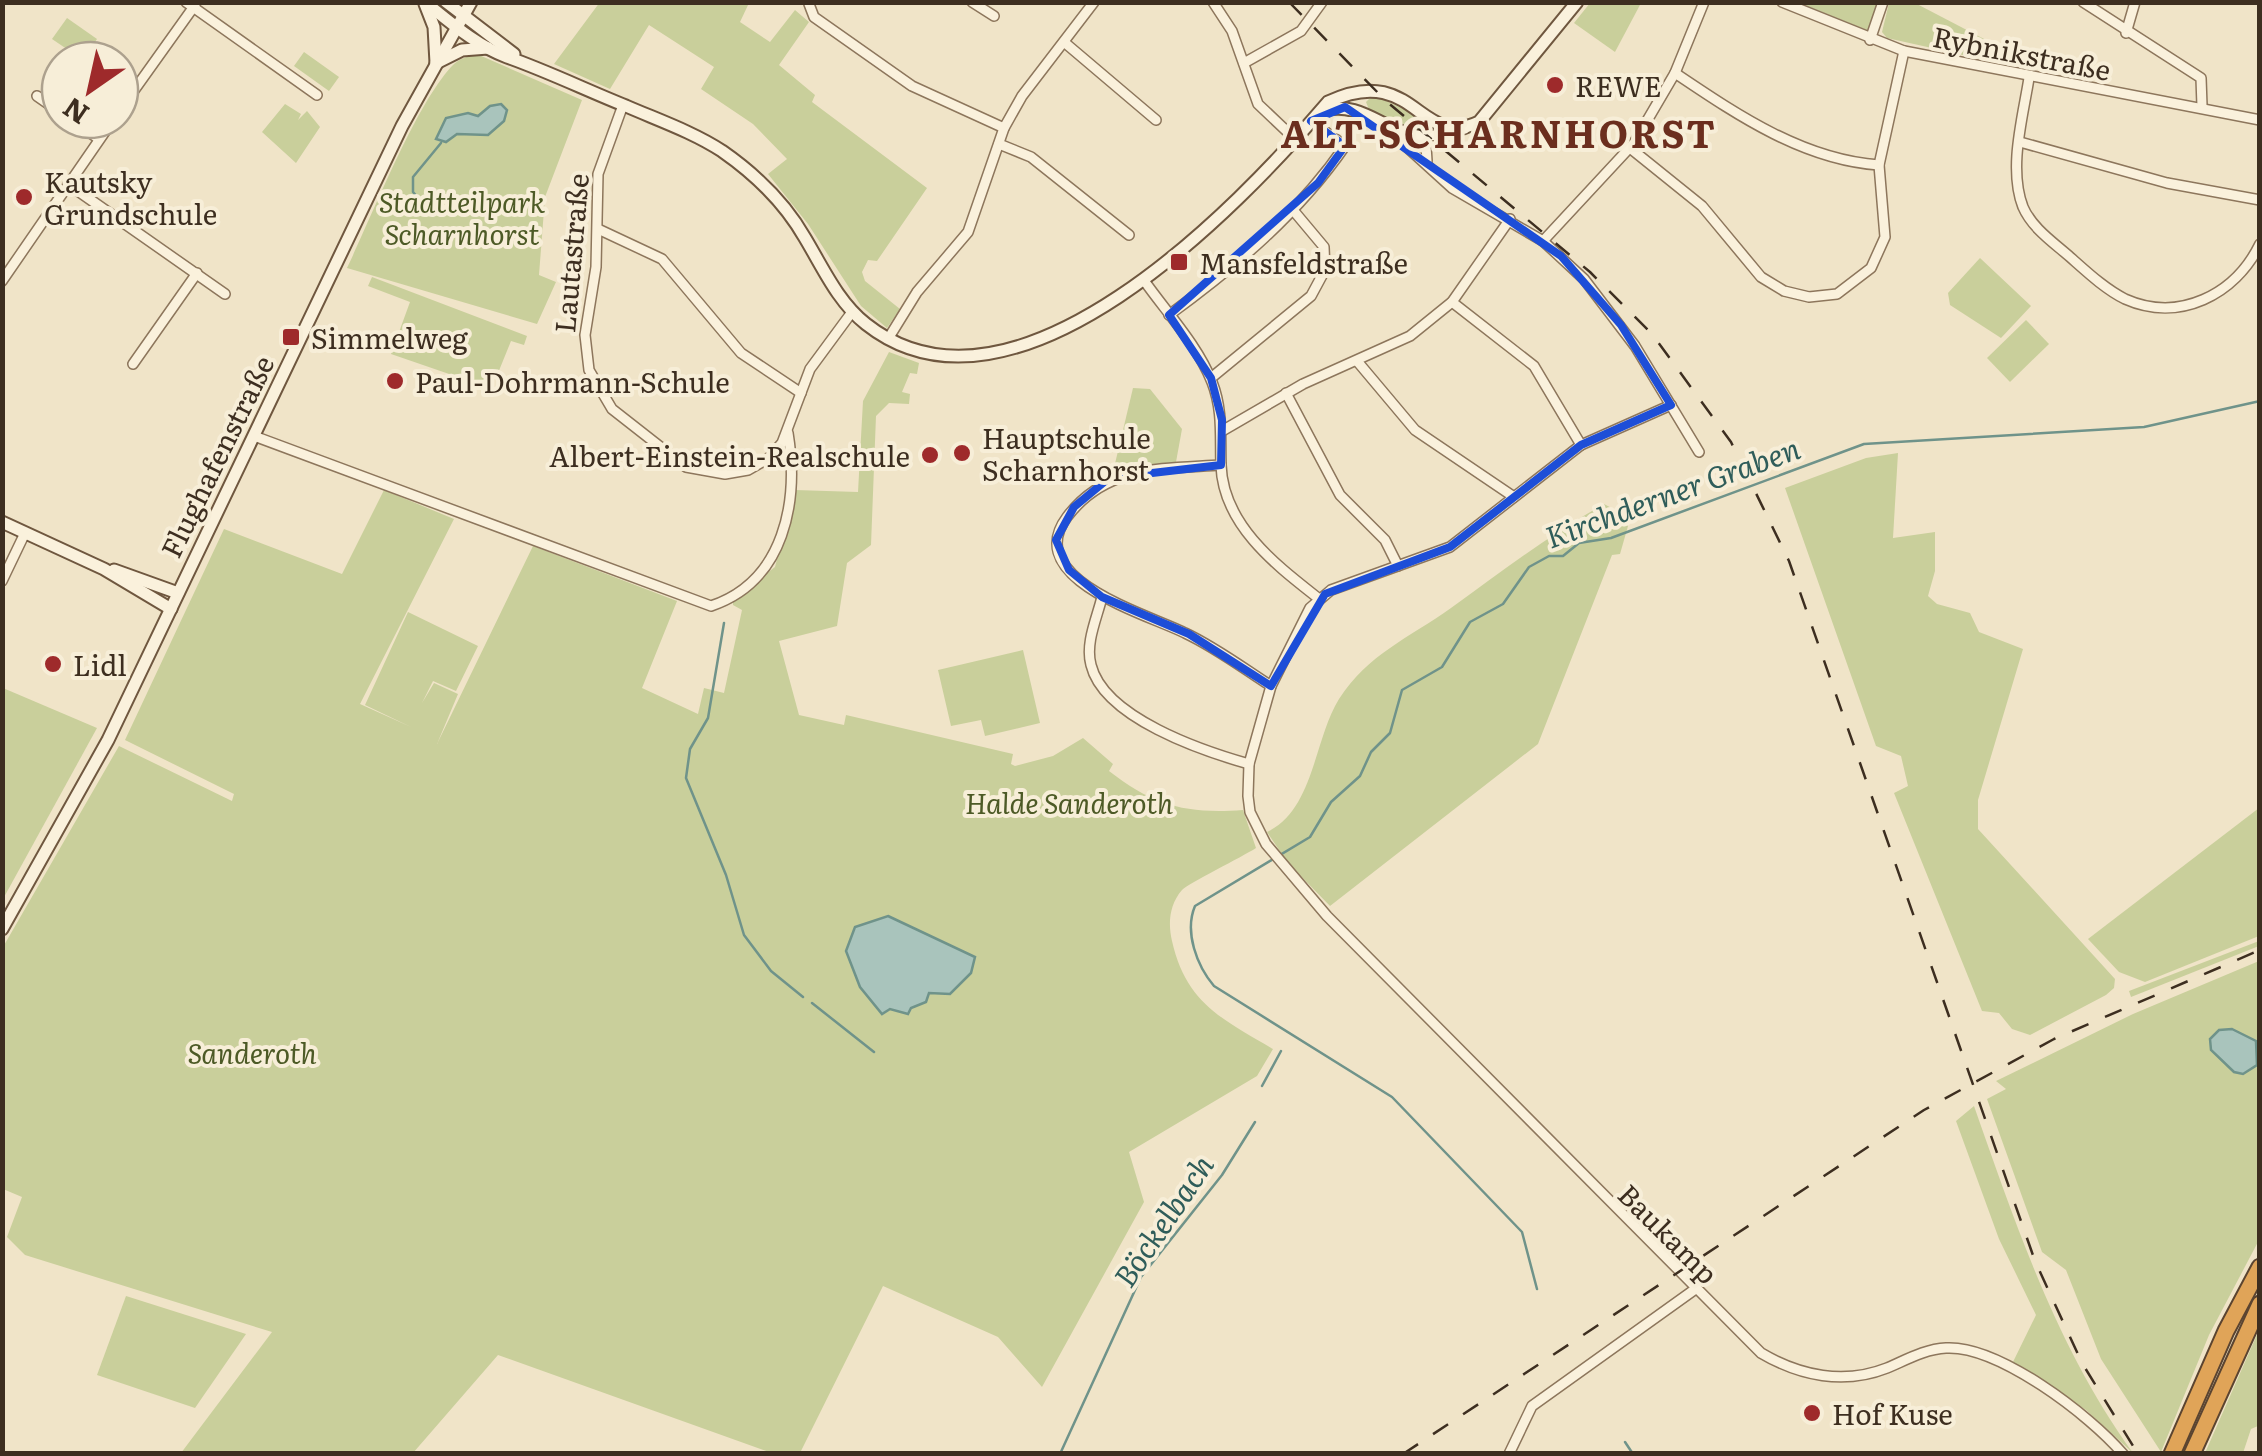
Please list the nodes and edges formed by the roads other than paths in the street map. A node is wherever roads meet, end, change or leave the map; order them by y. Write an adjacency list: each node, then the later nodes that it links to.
1 (425, 2): 17 (street); 24 (street)
2 (446, 2): 17 (street)
3 (471, 2): 17 (street, Flughafenstraße)
4 (1094, 2): 20 (street)
5 (1214, 2): 25 (street)
6 (1322, 2): 25 (street)
7 (1578, 2): 42 (street)
8 (1704, 2): 26 (street)
9 (1782, 2): 19 (street, Rybnikstraße)
10 (1882, 2): 19 (street)
11 (2082, 2): 18 (street)
12 (2135, 2): 18 (street)
13 (974, 3): 16 (street)
14 (192, 4): 28 (street); 30 (street)
15 (808, 4): 41 (street)
16 (994, 16)
17 (459, 21): 21 (street); 23 (street); 24 (street, Flughafenstraße)
18 (2126, 33): 34 (street)
19 (1870, 40): 22 (street, Rybnikstraße)
20 (1064, 42): 38 (street); 41 (street)
21 (490, 48): 23 (street); 24 (street)
22 (1904, 52): 27 (street, Rybnikstraße); 49 (street)
23 (517, 59): 33 (street)
24 (436, 63): 75 (street, Flughafenstraße)
25 (1244, 63): 45 (street)
26 (1675, 73): 48 (street); 49 (street)
27 (2029, 78): 34 (street, Rybnikstraße); 46 (street)
28 (140, 81)
29 (1363, 91): 35 (street); 36 (street); 37 (street)
30 (318, 95)
31 (37, 96): 32 (street)
32 (40, 98)
33 (623, 105): 55 (street, Lautastraße); 64 (street)
34 (2202, 106): 39 (street, Rybnikstraße)
35 (1364, 114): 37 (street); 40 (street)
36 (1424, 115): 42 (street); 43 (street)
37 (1316, 116): 45 (street); 53 (street)
38 (1156, 120)
39 (2260, 120)
40 (1384, 126): 43 (street); 50 (street)
41 (1004, 128): 47 (street)
42 (1466, 128): 43 (street)
43 (1425, 137): 50 (street)
44 (100, 140): 51 (street)
45 (1296, 140): 60 (street)
46 (2020, 142): 52 (street); 58 (street)
47 (998, 144): 56 (street); 66 (street)
48 (1630, 148): 49 (street); 57 (street)
49 (1880, 165)
50 (1430, 168): 54 (street)
51 (68, 184): 59 (street); 61 (street)
52 (2260, 200)
53 (1292, 210): 65 (street); 69 (street)
54 (1510, 220): 57 (street); 63 (street)
55 (598, 229): 70 (street); 74 (street, Lautastraße)
56 (1128, 235)
57 (1543, 241): 72 (street)
58 (2260, 244)
59 (196, 274): 62 (street); 68 (street)
60 (1143, 279): 65 (street); 66 (street)
61 (2, 281)
62 (225, 294)
63 (1452, 302): 67 (street); 76 (street)
64 (852, 312): 66 (street); 70 (street, Lautastraße)
65 (1170, 315): 69 (street)
66 (888, 339)
67 (1357, 360): 71 (street); 79 (street)
68 (133, 364)
69 (1211, 378): 73 (street)
70 (801, 393): 74 (street, Lautastraße)
71 (1286, 393): 73 (street); 82 (street)
72 (1670, 405): 76 (street); 77 (street)
73 (1222, 432): 78 (street)
74 (788, 433): 75 (street)
75 (254, 436): 85 (street, Flughafenstraße)
76 (1581, 445): 79 (street)
77 (1699, 452)
78 (1221, 465): 86 (street); 87 (street)
79 (1514, 496): 82 (street)
80 (2, 522): 81 (street)
81 (25, 533): 83 (street); 84 (street)
82 (1398, 566): 87 (street)
83 (104, 569): 85 (street); 88 (street)
84 (2, 581)
85 (178, 592): 88 (street, Flughafenstraße)
86 (1102, 597): 89 (street); 90 (street)
87 (1318, 598): 89 (street)
88 (171, 608): 91 (street, Flughafenstraße)
89 (1271, 686): 90 (street)
90 (1249, 764): 93 (street, Baukamp)
91 (2, 930)
92 (2260, 1267): 95 (highway)
93 (1694, 1290): 96 (street); 97 (street, Baukamp)
94 (2260, 1304): 98 (highway)
95 (2174, 1451)
96 (1509, 1454)
97 (2123, 1454)
98 (2192, 1454)

